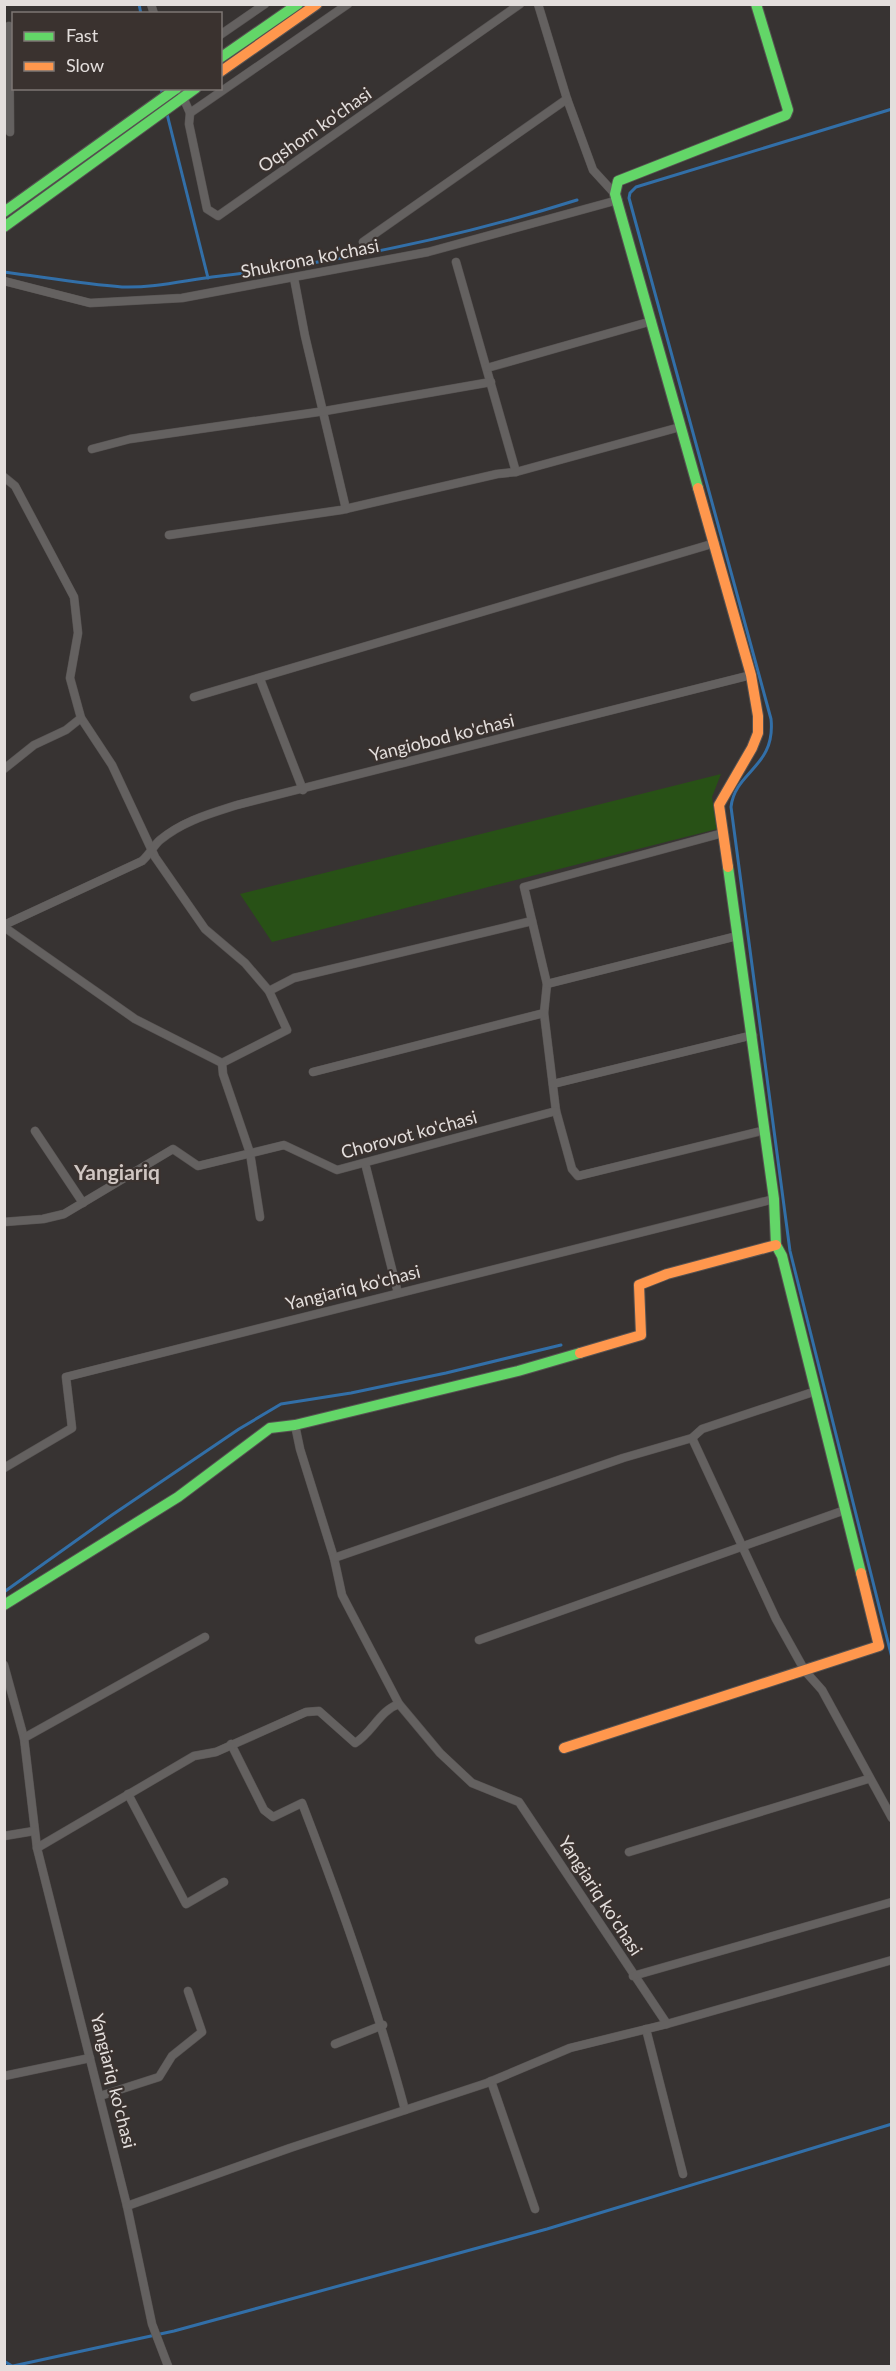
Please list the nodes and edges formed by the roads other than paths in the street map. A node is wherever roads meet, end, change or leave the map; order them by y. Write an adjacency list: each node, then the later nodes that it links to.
1 (265, 4): 9 (street)
2 (298, 4): 10 (street)
3 (317, 4): 11 (street)
4 (348, 4): 15 (street)
5 (520, 4): 15 (street, Oqshom ko'chasi)
6 (538, 4): 14 (street)
7 (756, 4): 18 (street)
8 (9, 26): 12 (street)
9 (222, 34)
10 (222, 57)
11 (222, 71)
12 (7, 84): 17 (street)
13 (179, 92): 15 (street); 16 (street)
14 (567, 99): 18 (street); 21 (street, Shukrona ko'chasi)
15 (190, 113)
16 (150, 114): 19 (street); 20 (street)
17 (10, 132)
18 (617, 197): 23 (street, Shukrona ko'chasi); 25 (street)
19 (4, 212)
20 (4, 227)
21 (363, 242)
22 (456, 262): 26 (street)
23 (294, 278): 24 (street, Shukrona ko'chasi); 28 (street)
24 (4, 281)
25 (652, 321): 26 (street); 29 (street)
26 (487, 368): 27 (street)
27 (490, 382): 28 (street); 31 (street)
28 (325, 411): 30 (street); 33 (street)
29 (680, 428): 31 (street); 35 (street)
30 (92, 449)
31 (516, 472): 33 (street)
32 (4, 477): 39 (street)
33 (346, 509): 34 (street)
34 (168, 535)
35 (715, 543): 36 (street); 37 (street)
36 (751, 675): 41 (street, Yangiobod ko'chasi); 42 (street)
37 (260, 679): 38 (street); 41 (street)
38 (194, 697)
39 (81, 717): 40 (street); 43 (street)
40 (4, 769)
41 (303, 790): 43 (street, Yangiobod ko'chasi)
42 (723, 834): 44 (street); 46 (street)
43 (153, 852): 45 (street, Yangiobod ko'chasi); 48 (street)
44 (532, 921): 47 (street); 48 (street)
45 (4, 926): 51 (street)
46 (737, 936): 47 (street); 50 (street)
47 (547, 984): 49 (street)
48 (269, 991): 51 (street)
49 (544, 1013): 52 (street); 53 (street)
50 (753, 1035): 53 (street); 55 (street)
51 (222, 1063): 57 (street)
52 (313, 1072)
53 (553, 1084): 54 (street)
54 (556, 1111): 55 (street); 58 (street, Chorovot ko'chasi)
55 (765, 1130): 59 (street)
56 (35, 1131): 60 (street)
57 (250, 1153): 58 (street, Chorovot ko'chasi); 60 (street, Chorovot ko'chasi); 61 (street)
58 (365, 1163): 64 (street)
59 (774, 1199): 63 (street); 64 (street, Yangiariq ko'chasi)
60 (83, 1203): 62 (street)
61 (260, 1217)
62 (4, 1222)
63 (776, 1245): 65 (street); 66 (street)
64 (398, 1293): 68 (street, Yangiariq ko'chasi)
65 (816, 1391): 67 (street); 69 (street)
66 (295, 1425): 71 (street, Yangiariq ko'chasi); 72 (street)
67 (692, 1438): 70 (street); 71 (street)
68 (4, 1468)
69 (845, 1510): 70 (street); 76 (street)
70 (743, 1545): 74 (street); 76 (street)
71 (334, 1558): 78 (street, Yangiariq ko'chasi)
72 (4, 1605)
73 (205, 1637): 79 (street)
74 (479, 1640)
75 (4, 1665): 77 (street, Yangiariq ko'chasi)
76 (805, 1671): 81 (street); 82 (street)
77 (9, 1690): 79 (street, Yangiariq ko'chasi)
78 (399, 1704): 80 (street); 92 (street, Yangiariq ko'chasi)
79 (24, 1738): 85 (street, Yangiariq ko'chasi)
80 (231, 1744): 83 (street); 95 (street)
81 (564, 1748)
82 (868, 1779): 84 (street); 88 (street)
83 (128, 1794): 87 (street); 89 (street)
84 (891, 1818)
85 (34, 1831): 86 (street); 87 (street, Yangiariq ko'chasi)
86 (4, 1836)
87 (37, 1848): 98 (street, Yangiariq ko'chasi)
88 (629, 1852)
89 (224, 1882)
90 (891, 1902): 92 (street, Yangiariq ko'chasi)
91 (891, 1960): 94 (street)
92 (633, 1976): 94 (street)
93 (188, 1991): 101 (street)
94 (667, 2024): 96 (street)
95 (382, 2025): 97 (street); 102 (street)
96 (646, 2030): 100 (street); 103 (street)
97 (335, 2044)
98 (90, 2058): 99 (street); 101 (street, Yangiariq ko'chasi)
99 (4, 2076)
100 (491, 2081): 102 (street); 105 (street)
101 (100, 2097): 104 (street, Yangiariq ko'chasi)
102 (405, 2110): 104 (street)
103 (683, 2174)
104 (127, 2206): 106 (street, Yangiariq ko'chasi)
105 (535, 2209)
106 (168, 2367)

